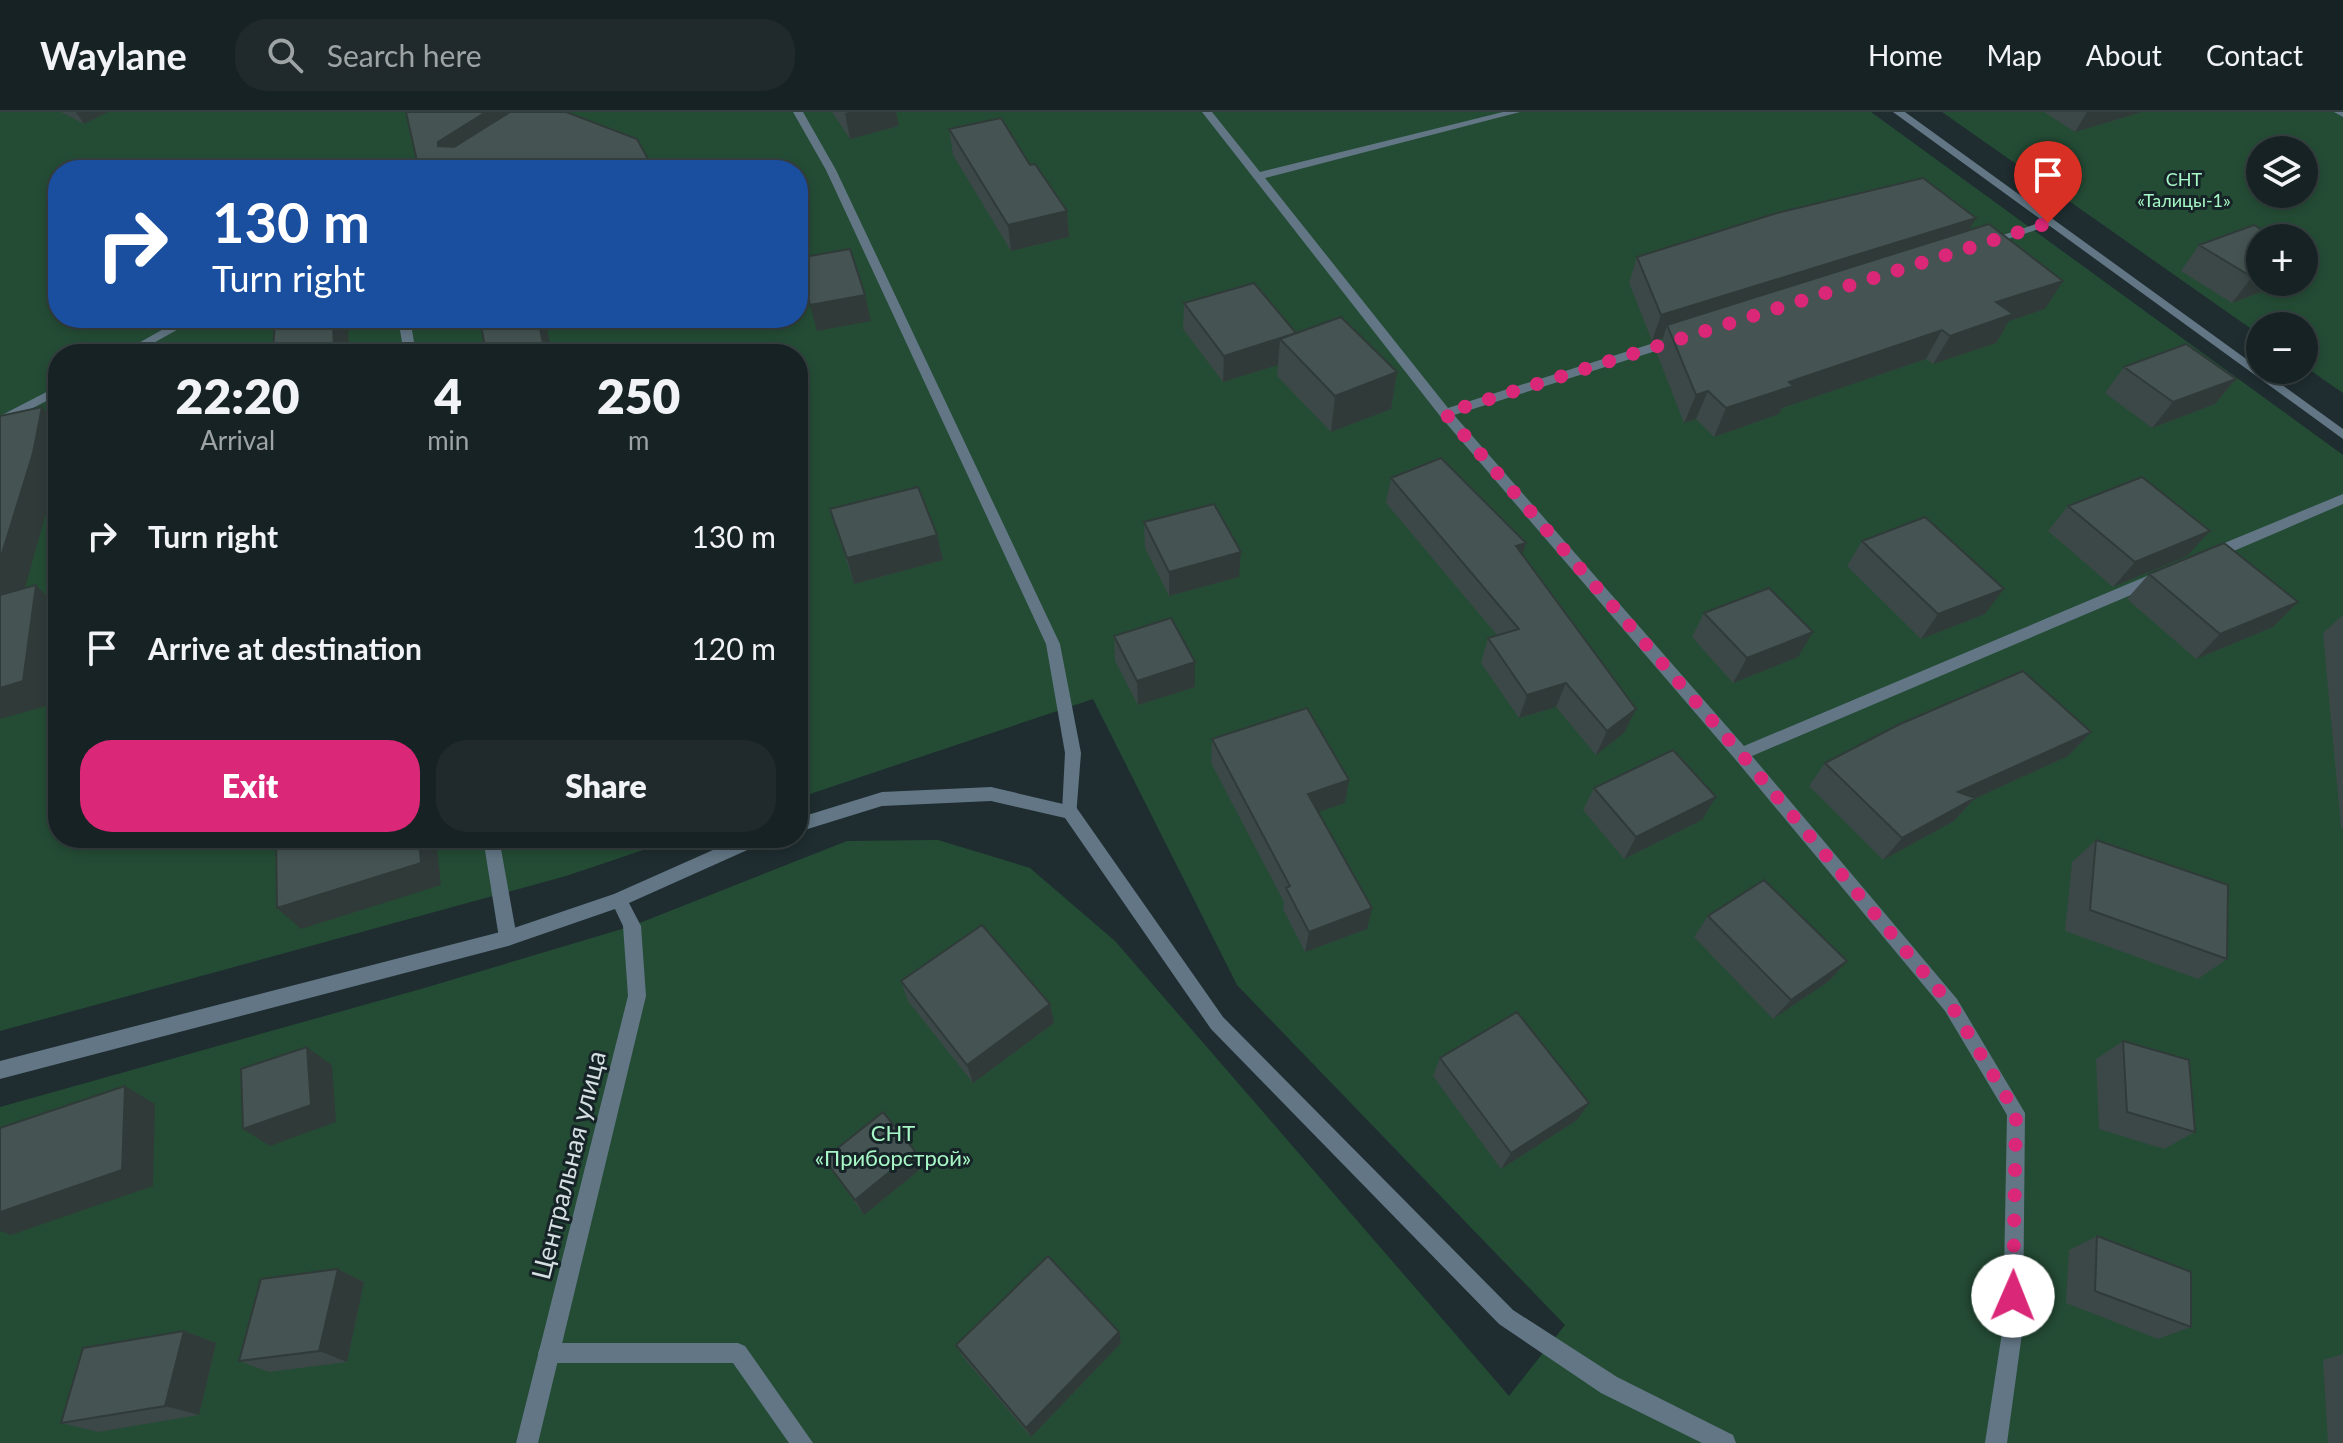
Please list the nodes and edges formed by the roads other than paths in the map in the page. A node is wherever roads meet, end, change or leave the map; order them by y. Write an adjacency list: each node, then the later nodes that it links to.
1 (798, 112): 19 (street)
2 (1207, 112): 5 (street)
3 (1515, 112): 5 (street)
4 (1898, 112): 6 (street)
5 (1259, 176): 12 (street)
6 (2048, 223): 7 (street); 14 (street)
7 (1973, 247)
8 (173, 328): 10 (street)
9 (1686, 337): 12 (street)
10 (144, 344)
11 (48, 395): 13 (street)
12 (1445, 413): 18 (street)
13 (0, 421)
14 (2343, 435)
15 (2343, 499): 16 (street)
16 (2196, 561)
17 (2167, 574): 18 (street)
18 (1741, 754): 30 (street)
19 (1070, 812): 20 (street); 29 (street)
20 (808, 822)
21 (493, 848): 24 (street)
22 (735, 848): 23 (street)
23 (619, 900): 24 (street); 26 (street, Центральная улица)
24 (508, 938): 25 (street)
25 (0, 1070)
26 (548, 1353): 27 (street, Центральная улица); 28 (street)
27 (527, 1443)
28 (802, 1443)
29 (1725, 1443)
30 (1996, 1443)

